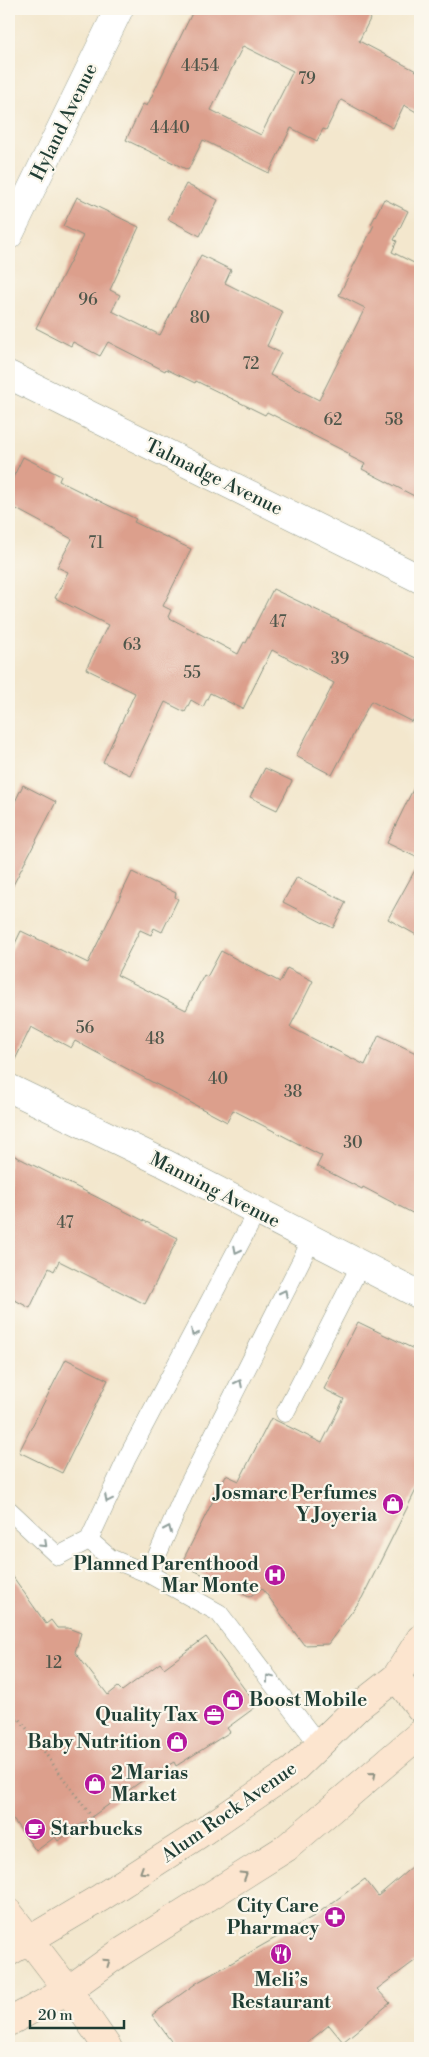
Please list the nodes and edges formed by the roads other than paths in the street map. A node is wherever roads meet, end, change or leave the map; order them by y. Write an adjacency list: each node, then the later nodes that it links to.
1 (119, 9): 2 (street, Hyland Avenue)
2 (9, 234)
3 (9, 375): 4 (street, Talmadge Avenue)
4 (420, 579)
5 (9, 1088): 6 (street, Manning Avenue)
6 (257, 1211): 7 (street, Manning Avenue); 12 (lane, one-way to 12)
7 (312, 1239): 8 (street, Manning Avenue); 13 (lane, one-way to 7)
8 (361, 1264): 9 (street, Manning Avenue); 10 (lane)
9 (420, 1294)
10 (285, 1413)
11 (9, 1510): 12 (lane, one-way to 12)
12 (89, 1540): 13 (lane)
13 (149, 1574): 18 (lane, one-way to 13)
14 (420, 1639): 15 (main road, Alum Rock Avenue)
15 (396, 1677): 16 (main road); 18 (main road, Alum Rock Avenue)
16 (420, 1708)
17 (420, 1734): 21 (main road, one-way to 17)
18 (319, 1745): 20 (main road, Alum Rock Avenue, one-way to 20)
19 (9, 1913): 20 (main road)
20 (20, 1946): 21 (main road)
21 (68, 1990): 22 (main road); 23 (main road)
22 (9, 2022)
23 (108, 2048)

